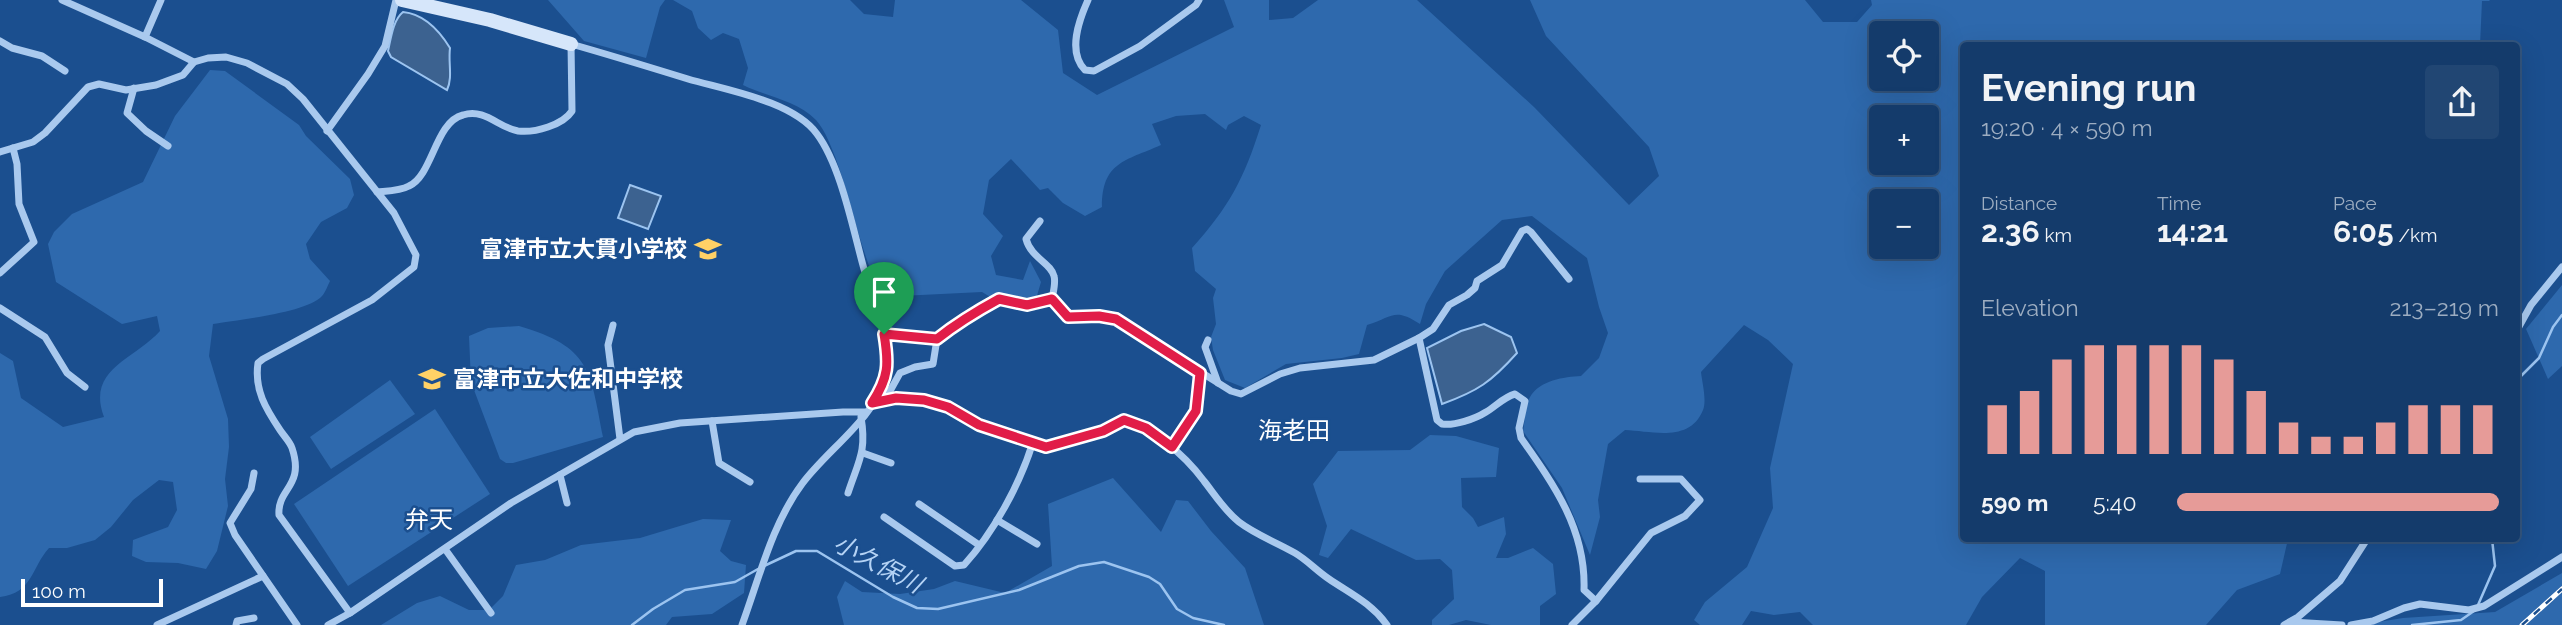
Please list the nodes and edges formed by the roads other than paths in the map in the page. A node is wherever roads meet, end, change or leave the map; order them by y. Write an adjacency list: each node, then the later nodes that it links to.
1 (62, 0): 7 (street)
2 (161, 0): 7 (street)
3 (396, 0): 13 (street)
4 (402, 0): 9 (street)
5 (1087, 0): 6 (street)
6 (1199, 0)
7 (145, 37): 10 (street)
8 (0, 41): 11 (street)
9 (571, 44): 17 (street); 26 (street)
10 (194, 62): 12 (street); 13 (street)
11 (65, 71)
12 (134, 88): 14 (street); 15 (street)
13 (327, 131): 17 (street)
14 (168, 146)
15 (13, 148): 16 (street); 20 (street)
16 (0, 152)
17 (377, 192): 57 (street)
18 (1040, 221): 22 (street)
19 (2562, 267): 25 (street)
20 (0, 273)
21 (1569, 279): 27 (street)
22 (1052, 299): 28 (street); 30 (street)
23 (0, 308): 32 (street)
24 (613, 325): 36 (street)
25 (2520, 325)
26 (884, 334): 28 (street); 33 (street)
27 (1419, 338): 31 (street); 56 (street)
28 (937, 339): 33 (street)
29 (1208, 341): 31 (street)
30 (1200, 373): 31 (street); 38 (street)
31 (1218, 384)
32 (85, 387)
33 (873, 402): 34 (street); 37 (street)
34 (863, 415): 35 (street); 39 (street); 66 (street)
35 (712, 421): 36 (street); 44 (street)
36 (620, 439): 42 (street)
37 (1033, 442): 38 (street); 49 (street)
38 (1172, 447): 67 (street)
39 (863, 453): 40 (street); 45 (street)
40 (891, 463)
41 (254, 473): 55 (street)
42 (560, 475): 46 (street); 53 (street)
43 (1640, 478): 56 (street)
44 (750, 482)
45 (848, 493)
46 (567, 503)
47 (919, 504): 52 (street)
48 (884, 517): 52 (street)
49 (997, 520): 51 (street); 52 (street)
50 (2365, 542): 61 (street)
51 (1037, 544)
52 (979, 545)
53 (445, 549): 57 (street); 58 (street)
54 (2562, 557): 70 (street)
55 (263, 576): 62 (street); 64 (street)
56 (1596, 601): 68 (street)
57 (350, 613): 60 (street)
58 (491, 613)
59 (254, 618): 63 (street)
60 (343, 622): 65 (street)
61 (2287, 623): 69 (street)
62 (157, 625)
63 (236, 625)
64 (297, 625)
65 (328, 625)
66 (742, 625)
67 (1387, 625)
68 (1572, 625)
69 (2342, 625)
70 (2351, 625)

